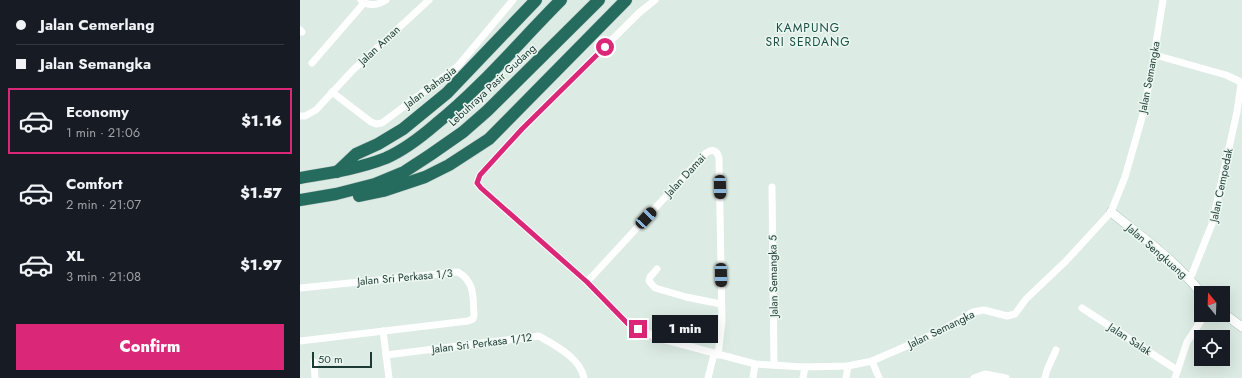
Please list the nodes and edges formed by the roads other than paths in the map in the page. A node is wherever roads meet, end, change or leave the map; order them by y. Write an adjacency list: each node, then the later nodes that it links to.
1 (386, 0): 10 (street)
2 (429, 0): 13 (street, Jalan Aman)
3 (513, 0): 13 (street, Jalan Bahagia)
4 (536, 0): 15 (highway)
5 (561, 0): 15 (highway, Lebuhraya Pasir Gudang)
6 (599, 0): 18 (highway, Lebuhraya Pasir Gudang)
7 (626, 0): 18 (highway)
8 (655, 0): 23 (street, Jalan Semangka)
9 (1163, 0): 11 (street, Jalan Semangka)
10 (363, 2): 12 (street)
11 (1155, 55): 20 (street, Jalan Semangka); 22 (street, Jalan Cempedak)
12 (312, 63)
13 (332, 92): 14 (street, Jalan Aman)
14 (300, 116)
15 (336, 172): 16 (highway, Lebuhraya Pasir Gudang)
16 (300, 178)
17 (772, 187): 39 (street, Jalan Semangka 5)
18 (336, 194): 19 (highway, Lebuhraya Pasir Gudang)
19 (300, 200)
20 (1111, 212): 22 (street, Jalan Sengkuang); 36 (street, Jalan Semangka)
21 (657, 269): 26 (street)
22 (1190, 279): 24 (street, Jalan Sengkuang)
23 (587, 282): 26 (street, Jalan Damai); 34 (street, Jalan Semangka)
24 (1196, 286)
25 (300, 288): 31 (street, Jalan Sri Perkasa 1/3)
26 (721, 304): 34 (street)
27 (1082, 308): 42 (street, Jalan Salak)
28 (1230, 318): 30 (street)
29 (1200, 322): 42 (street)
30 (1242, 327)
31 (383, 331): 32 (street); 35 (street)
32 (300, 341)
33 (1056, 350): 53 (street)
34 (716, 354): 38 (street, Jalan Semangka); 47 (street)
35 (386, 355): 45 (street); 46 (street, Jalan Sri Perkasa 1/12)
36 (872, 361): 40 (street, Jalan Semangka); 51 (street)
37 (314, 362): 44 (street)
38 (755, 364): 39 (street, Jalan Semangka); 48 (street)
39 (774, 365): 41 (street, Jalan Semangka)
40 (848, 366): 41 (street, Jalan Semangka); 50 (street)
41 (805, 367): 49 (street)
42 (1177, 370): 54 (street)
43 (1002, 377): 52 (street)
44 (316, 378)
45 (389, 378)
46 (584, 378)
47 (708, 378)
48 (753, 378)
49 (803, 378)
50 (846, 378)
51 (879, 378)
52 (974, 378)
53 (1045, 378)
54 (1175, 378)

